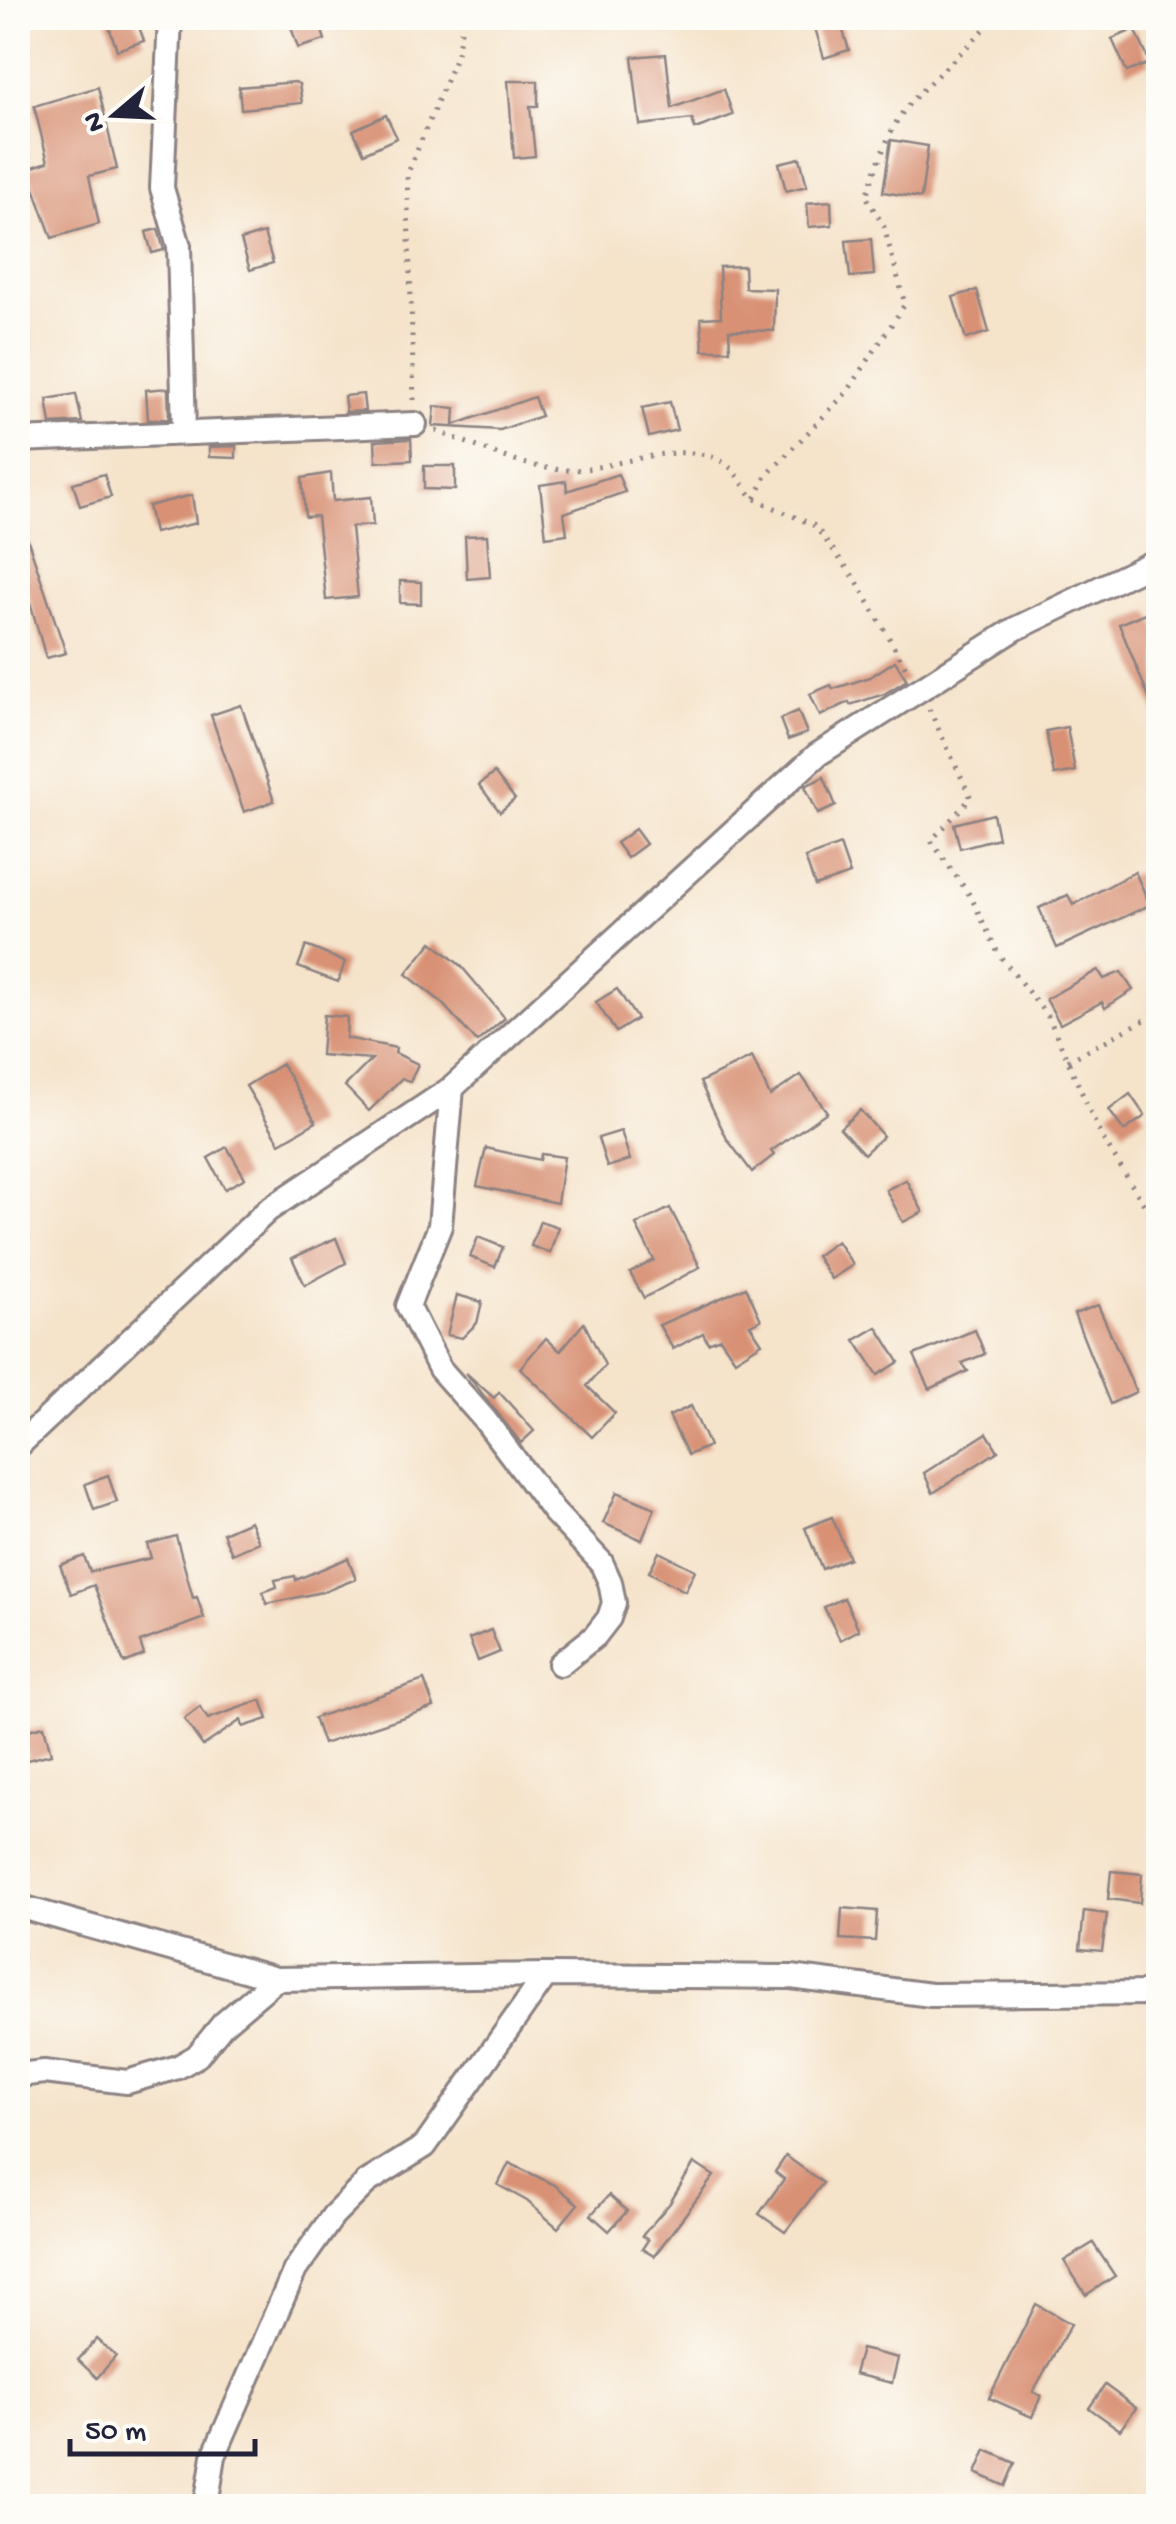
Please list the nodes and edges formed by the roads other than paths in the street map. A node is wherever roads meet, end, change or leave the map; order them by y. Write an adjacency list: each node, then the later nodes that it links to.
1 (170, 18): 3 (street)
2 (415, 424): 3 (street)
3 (184, 432): 4 (street)
4 (18, 440)
5 (1158, 560): 6 (street)
6 (452, 1088): 7 (street); 8 (street)
7 (18, 1446)
8 (560, 1664)
9 (18, 1906): 11 (street)
10 (546, 1974): 11 (street); 12 (street); 14 (street)
11 (276, 1979): 13 (street)
12 (1158, 1993)
13 (18, 2075)
14 (206, 2506)

